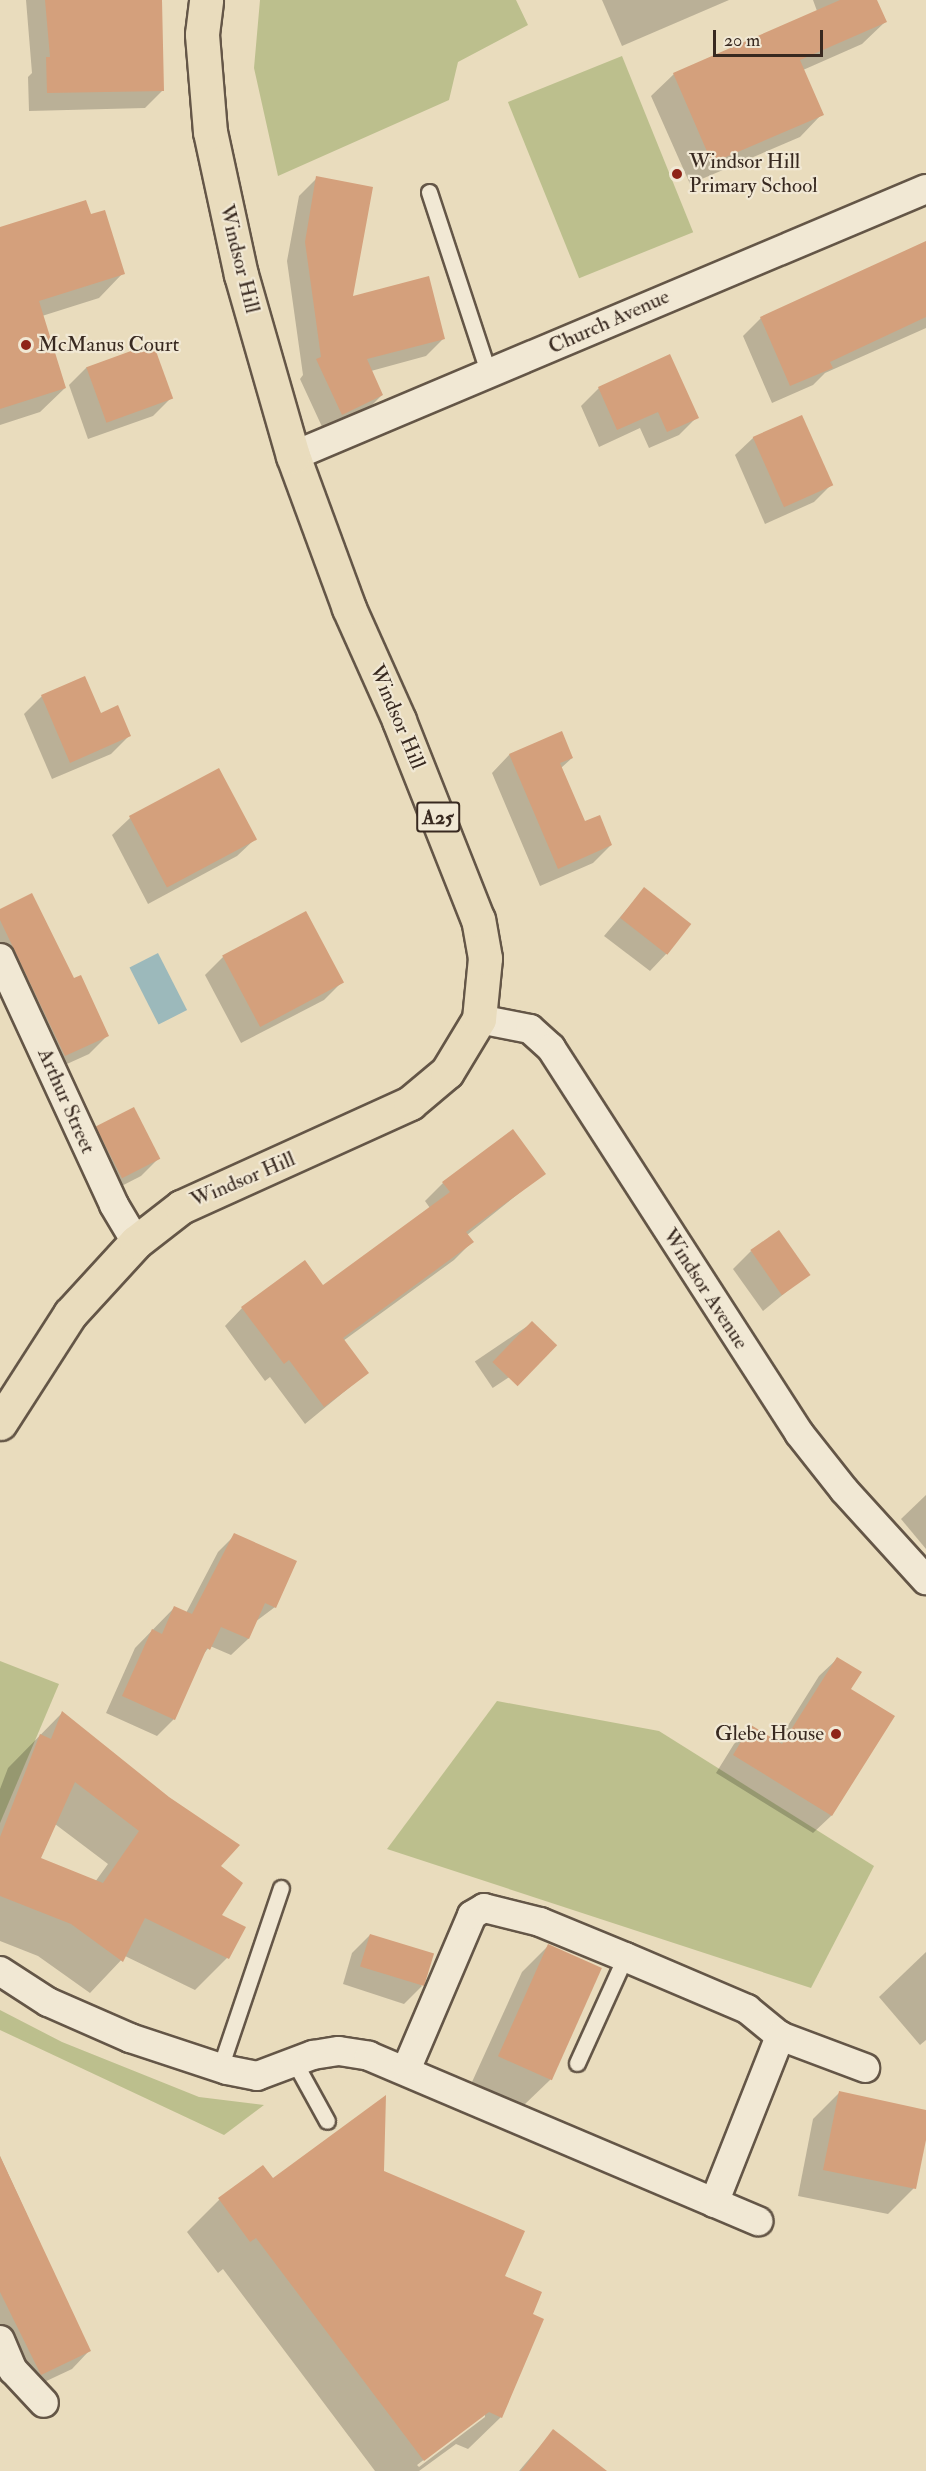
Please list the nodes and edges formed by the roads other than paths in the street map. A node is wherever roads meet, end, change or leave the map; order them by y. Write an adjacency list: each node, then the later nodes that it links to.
1 (206, 0): 5 (main road, Windsor Hill / A25)
2 (926, 189): 4 (street, Church Avenue)
3 (429, 192): 4 (lane)
4 (489, 375): 5 (street, Church Avenue)
5 (293, 456): 7 (main road, Windsor Hill / A25)
6 (0, 958): 8 (street, Arthur Street)
7 (479, 1019): 8 (main road, Windsor Hill / A25); 10 (street, Windsor Avenue)
8 (136, 1242): 9 (main road, Windsor Hill / A25)
9 (0, 1423)
10 (926, 1580)
11 (281, 1888): 17 (lane)
12 (626, 1957): 14 (street); 16 (lane); 19 (street)
13 (0, 1971): 17 (street)
14 (780, 2036): 18 (street); 21 (street)
15 (295, 2063): 17 (street); 19 (street); 20 (lane)
16 (577, 2063)
17 (220, 2068)
18 (865, 2068)
19 (405, 2070): 21 (street)
20 (327, 2121)
21 (714, 2203): 22 (street)
22 (758, 2221)
23 (0, 2340): 24 (street)
24 (44, 2403)

